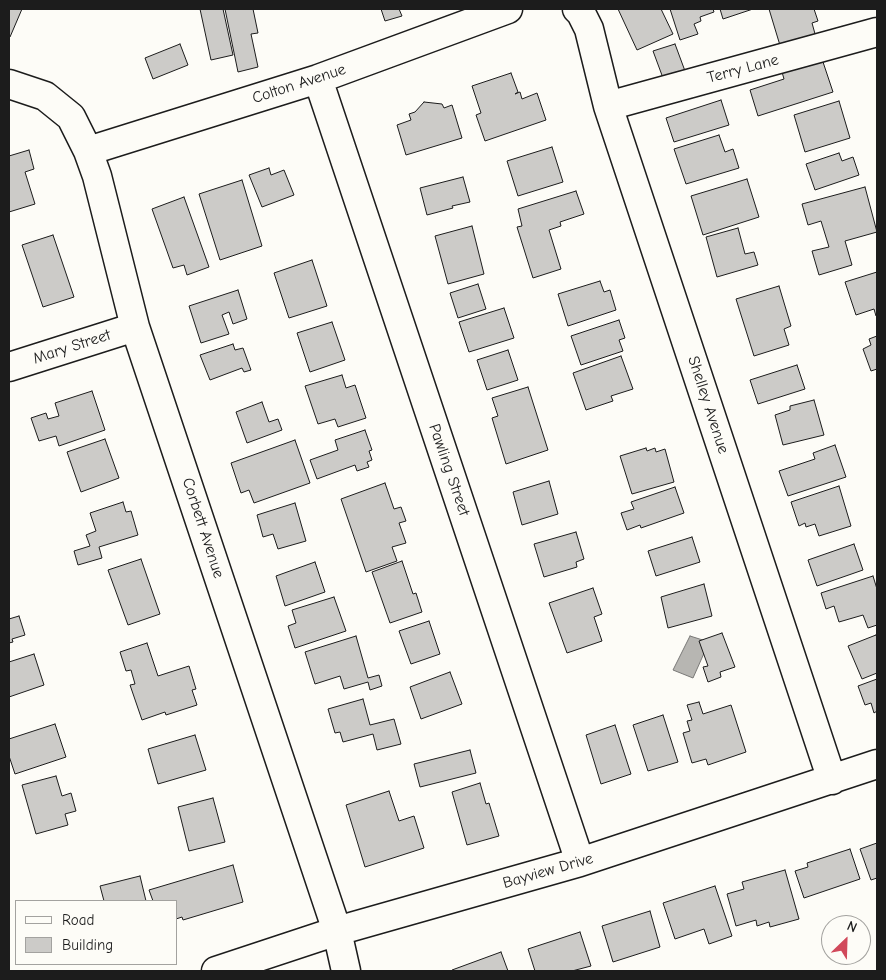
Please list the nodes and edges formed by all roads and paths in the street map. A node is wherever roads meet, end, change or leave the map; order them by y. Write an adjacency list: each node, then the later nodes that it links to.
1 (508, 9): 4 (street, Colton Avenue)
2 (583, 19): 6 (street, Shelley Avenue)
3 (877, 32): 6 (street, Terry Lane)
4 (318, 79): 7 (street, Colton Avenue); 12 (street, Pawling Street)
5 (9, 84): 7 (street, Corbett Avenue)
6 (608, 106): 11 (street, Shelley Avenue)
7 (88, 151): 8 (street, Corbett Avenue)
8 (135, 327): 9 (street, Mary Street); 13 (street, Corbett Avenue)
9 (9, 367)
10 (877, 764): 11 (street, Bayview Drive)
11 (832, 780): 12 (street, Bayview Drive)
12 (580, 862): 13 (street, Bayview Drive)
13 (337, 931): 14 (street, Bayview Drive); 15 (street, Corbett Avenue)
14 (216, 971)
15 (346, 971)

